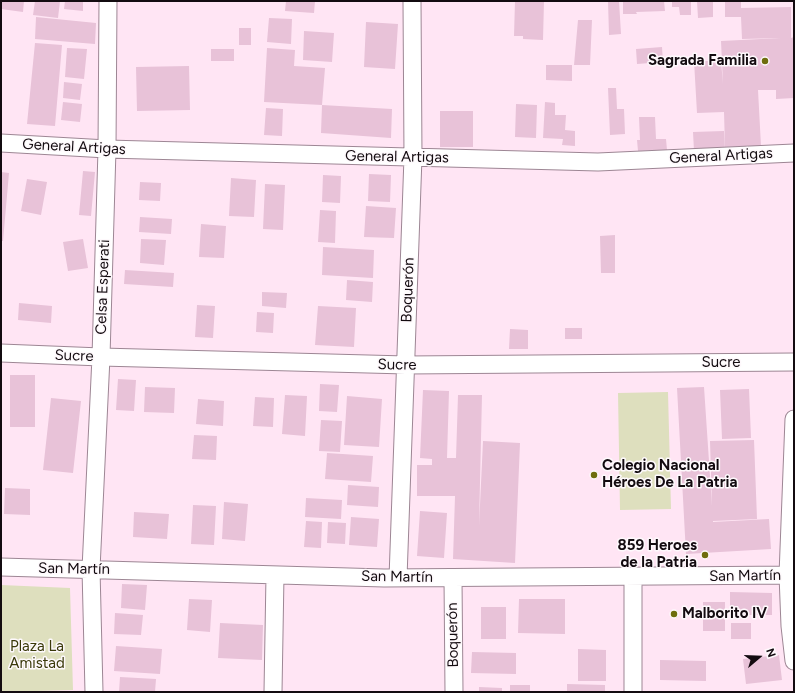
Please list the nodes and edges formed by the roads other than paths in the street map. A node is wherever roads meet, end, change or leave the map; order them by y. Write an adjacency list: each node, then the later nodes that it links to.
1 (108, 1): 4 (street, Celsa Esperati)
2 (412, 1): 6 (street, Boquerón)
3 (1, 143): 4 (street, General Artigas)
4 (107, 149): 6 (street, General Artigas); 8 (street, Celsa Esperati)
5 (794, 153): 6 (street, General Artigas)
6 (413, 157): 10 (street, Boquerón)
7 (1, 353): 8 (street, Sucre)
8 (101, 357): 10 (street, Sucre); 13 (street, Celsa Esperati)
9 (794, 362): 10 (street, Sucre)
10 (406, 365): 17 (street, Boquerón)
11 (794, 419): 15 (street)
12 (1, 567): 13 (street, San Martín)
13 (91, 569): 14 (street, San Martín); 20 (street, Celsa Esperati)
14 (275, 575): 17 (street, San Martín); 21 (street)
15 (791, 575): 16 (street, San Martín); 19 (street)
16 (633, 577): 18 (street, San Martín); 23 (street)
17 (398, 578): 18 (street, San Martín)
18 (452, 578): 22 (street, Boquerón)
19 (794, 661)
20 (94, 692)
21 (273, 692)
22 (454, 692)
23 (633, 692)

